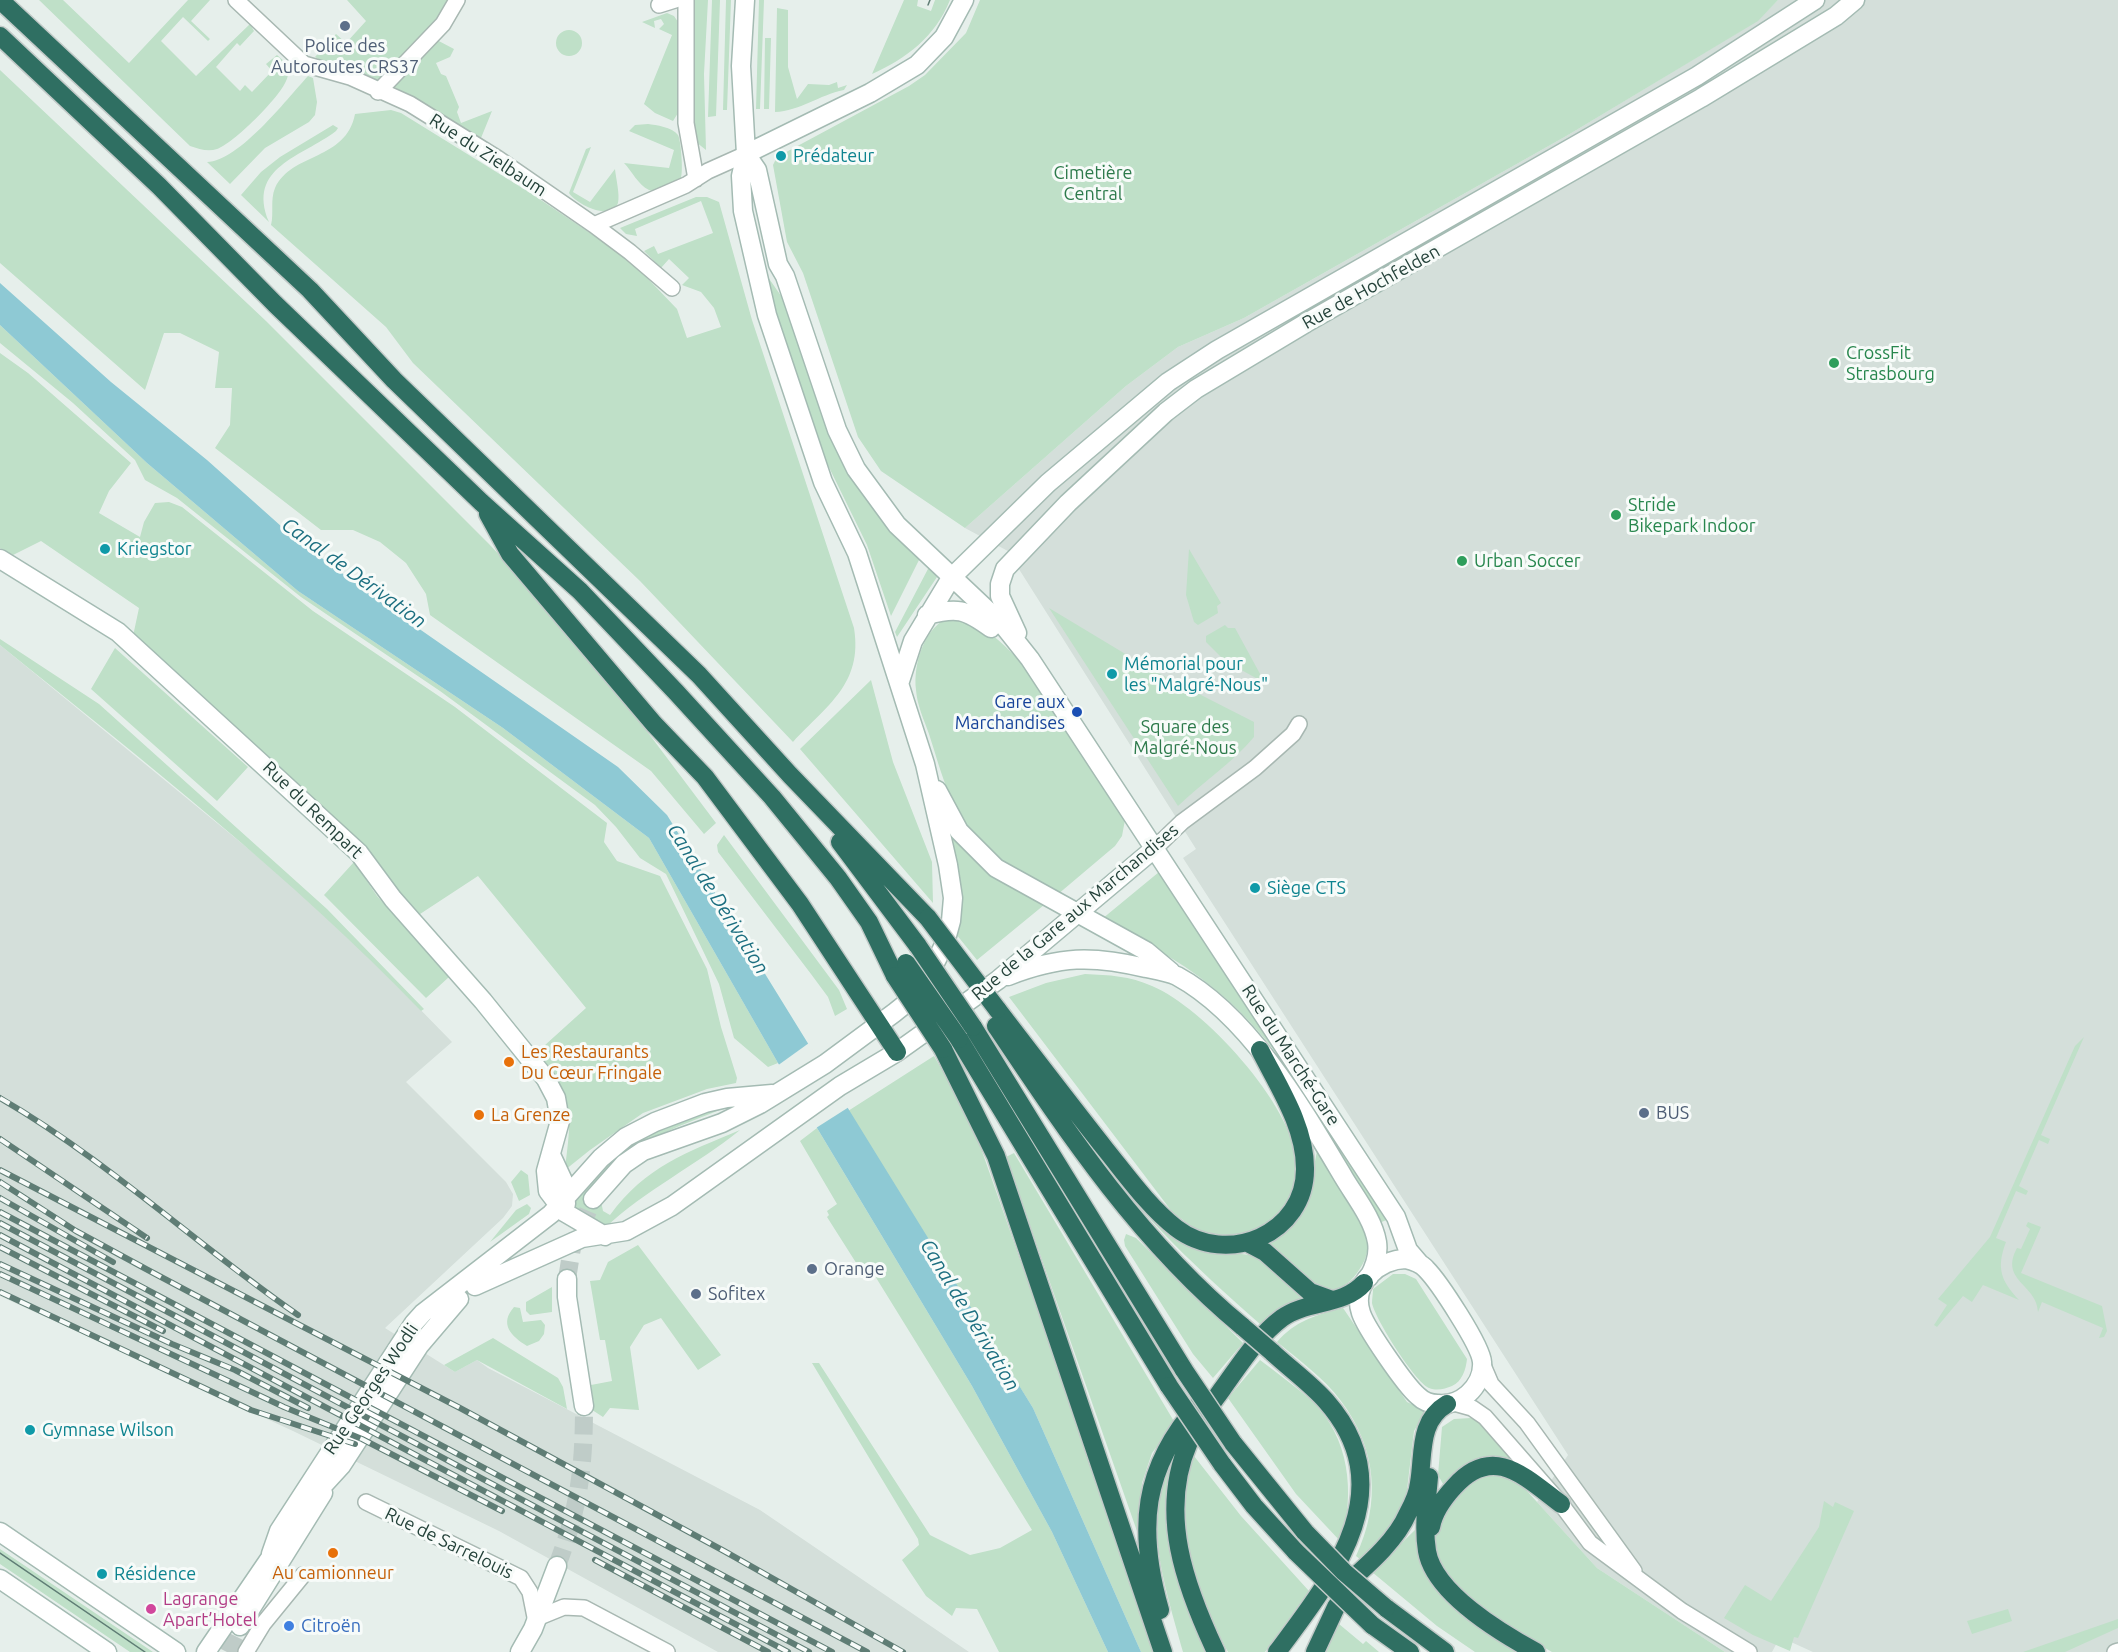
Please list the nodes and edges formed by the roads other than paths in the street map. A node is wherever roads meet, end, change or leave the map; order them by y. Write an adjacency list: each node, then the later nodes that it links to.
1 (0, 0): 25 (highway)
2 (236, 0): 12 (street, Rue du Zielbaum)
3 (457, 0): 12 (street)
4 (675, 0): 10 (street)
5 (686, 0): 14 (street)
6 (745, 0): 13 (main road)
7 (964, 0): 13 (main road)
8 (1815, 0): 19 (main road, Rue de Hochfelden)
9 (1855, 0): 21 (main road, Rue de Hochfelden)
10 (659, 5)
11 (0, 36): 17 (highway)
12 (378, 92): 15 (street, Rue du Zielbaum)
13 (746, 154): 14 (street); 19 (main road); 22 (main road)
14 (696, 179): 15 (street)
15 (594, 225): 16 (street, Rue du Zielbaum)
16 (672, 288)
17 (481, 502): 28 (highway); 32 (highway)
18 (0, 559): 37 (main road, Rue du Rempart)
19 (951, 578): 20 (main road, Rue de Hochfelden); 21 (main road)
20 (927, 615): 21 (main road); 22 (main road, Rue de Hochfelden)
21 (1030, 658): 26 (main road, Rue du Marché-Gare)
22 (900, 681): 24 (main road)
23 (1299, 724): 26 (street, Rue de la Gare aux Marchandises)
24 (925, 764): 27 (main road); 32 (main road)
25 (790, 775): 31 (highway); 76 (highway, bridge)
26 (1155, 848): 27 (main road, Rue de la Gare aux Marchandises); 40 (main road, Rue du Marché-Gare)
27 (1077, 912): 29 (main road); 30 (main road, Rue de la Gare aux Marchandises)
28 (901, 970): 70 (highway, bridge); 75 (highway, bridge)
29 (1175, 975): 30 (main road); 33 (main road)
30 (998, 980): 34 (main road, Rue de la Gare aux Marchandises)
31 (993, 1012): 39 (highway); 63 (highway, bridge)
32 (880, 1023): 34 (highway); 35 (main road)
33 (1260, 1050): 39 (highway); 42 (main road)
34 (897, 1052): 38 (main road, Rue de la Gare aux Marchandises)
35 (783, 1091): 36 (main road); 37 (main road, Rue Georges Wodli)
36 (593, 1199)
37 (563, 1203): 38 (main road); 43 (main road); 55 (main road, Rue Georges Wodli)
38 (605, 1236): 43 (main road)
39 (1248, 1243): 44 (highway)
40 (1420, 1264): 42 (main road); 45 (main road, Rue du Marché-Gare)
41 (567, 1279): 48 (main road)
42 (1367, 1280): 44 (highway); 47 (main road)
43 (475, 1286): 50 (main road)
44 (1332, 1300): 46 (highway)
45 (1482, 1363): 47 (main road); 60 (street)
46 (1236, 1370): 71 (highway); 72 (highway)
47 (1451, 1403): 49 (highway); 52 (street)
48 (584, 1406)
49 (1424, 1437): 54 (highway); 57 (highway)
50 (341, 1466): 55 (main road); 62 (main road, Rue Georges Wodli)
51 (366, 1502): 61 (street, Rue de Sarrelouis)
52 (1561, 1504): 54 (highway); 60 (street)
53 (0, 1532): 65 (main road)
54 (1427, 1552): 77 (highway)
55 (271, 1554): 66 (main road)
56 (557, 1566): 61 (main road)
57 (1359, 1572): 63 (highway); 74 (highway)
58 (303, 1575): 67 (street)
59 (0, 1579): 64 (main road)
60 (1641, 1581): 78 (street)
61 (537, 1618): 68 (main road); 69 (street)
62 (240, 1626)
63 (1290, 1634): 73 (highway)
64 (107, 1652)
65 (176, 1652)
66 (206, 1652)
67 (246, 1652)
68 (520, 1652)
69 (667, 1652)
70 (1163, 1652)
71 (1172, 1652)
72 (1216, 1652)
73 (1277, 1652)
74 (1315, 1652)
75 (1410, 1652)
76 (1445, 1652)
77 (1536, 1652)
78 (1749, 1652)

